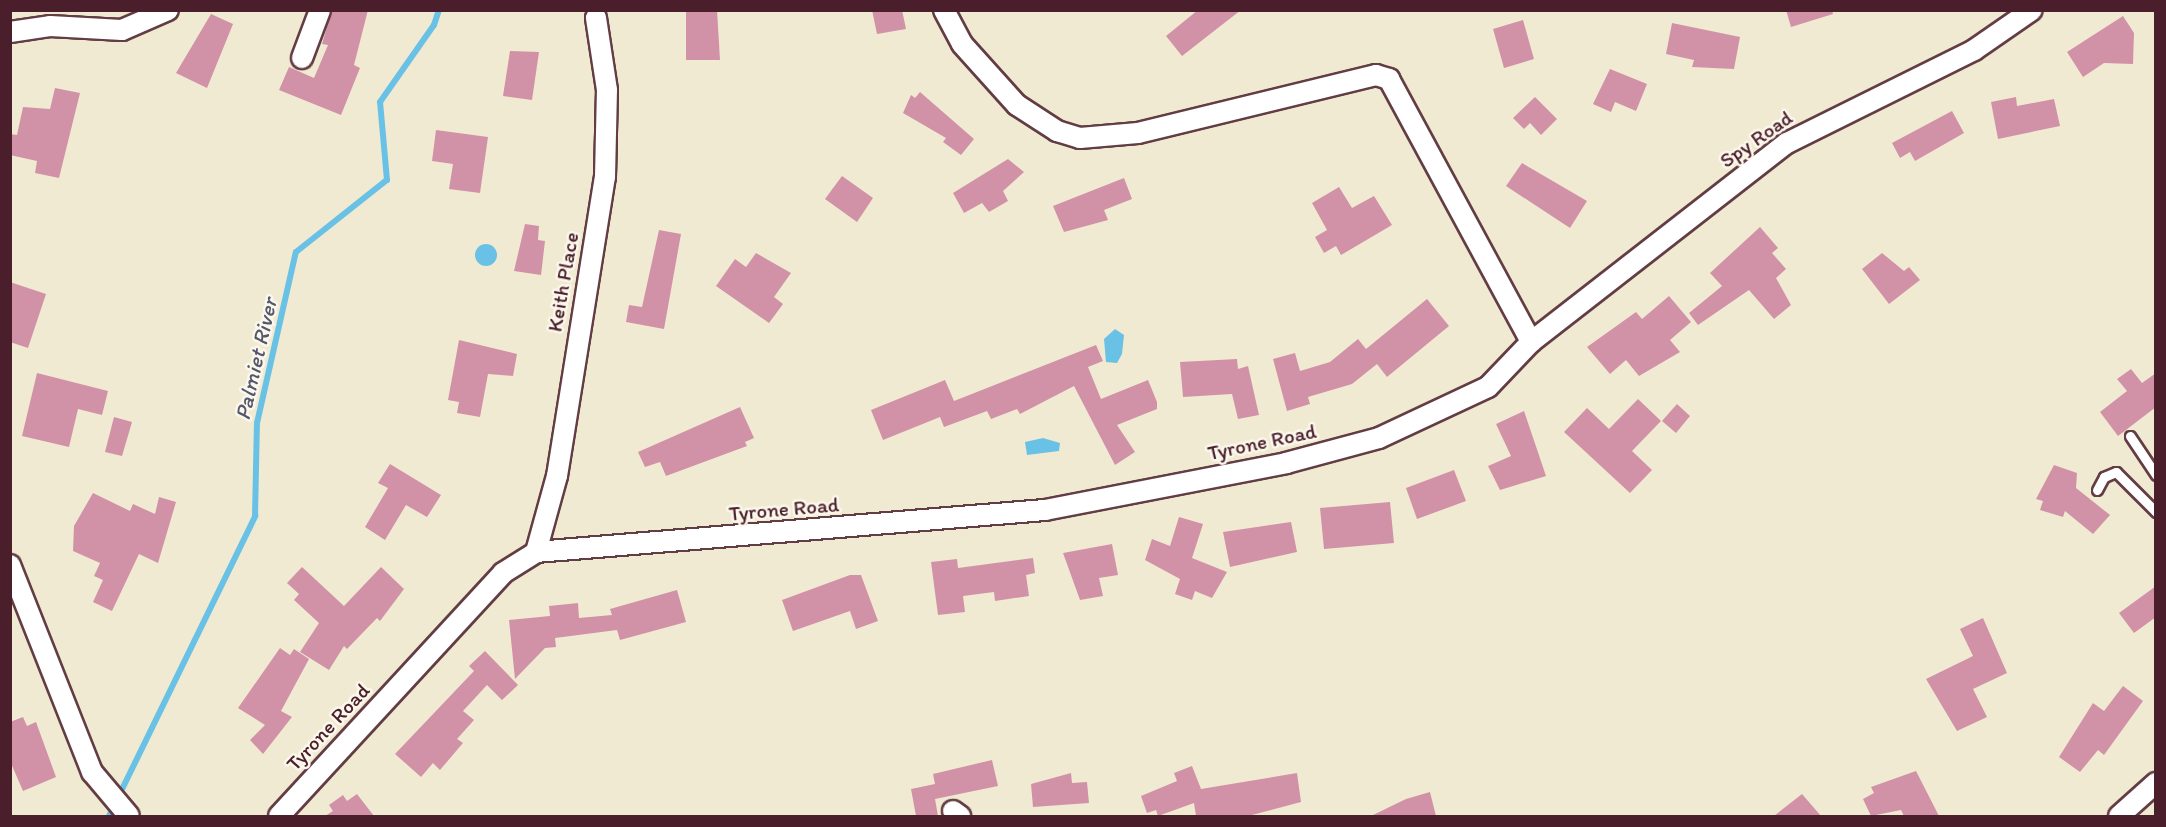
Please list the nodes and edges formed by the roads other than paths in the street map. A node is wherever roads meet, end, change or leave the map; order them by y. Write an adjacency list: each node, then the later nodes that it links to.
1 (168, 10): 5 (street)
2 (320, 10): 8 (street)
3 (944, 10): 9 (street)
4 (2032, 10): 9 (street, Spy Road)
5 (59, 18): 7 (street)
6 (597, 18): 14 (street, Keith Place)
7 (10, 32)
8 (302, 58)
9 (1531, 342): 14 (street, Tyrone Road)
10 (2130, 436): 11 (lane)
11 (2156, 476)
12 (2097, 490): 13 (lane)
13 (2156, 512)
14 (536, 552): 18 (street, Tyrone Road)
15 (10, 565): 17 (street)
16 (2156, 783): 19 (street)
17 (129, 816)
18 (279, 816)
19 (2119, 816)

